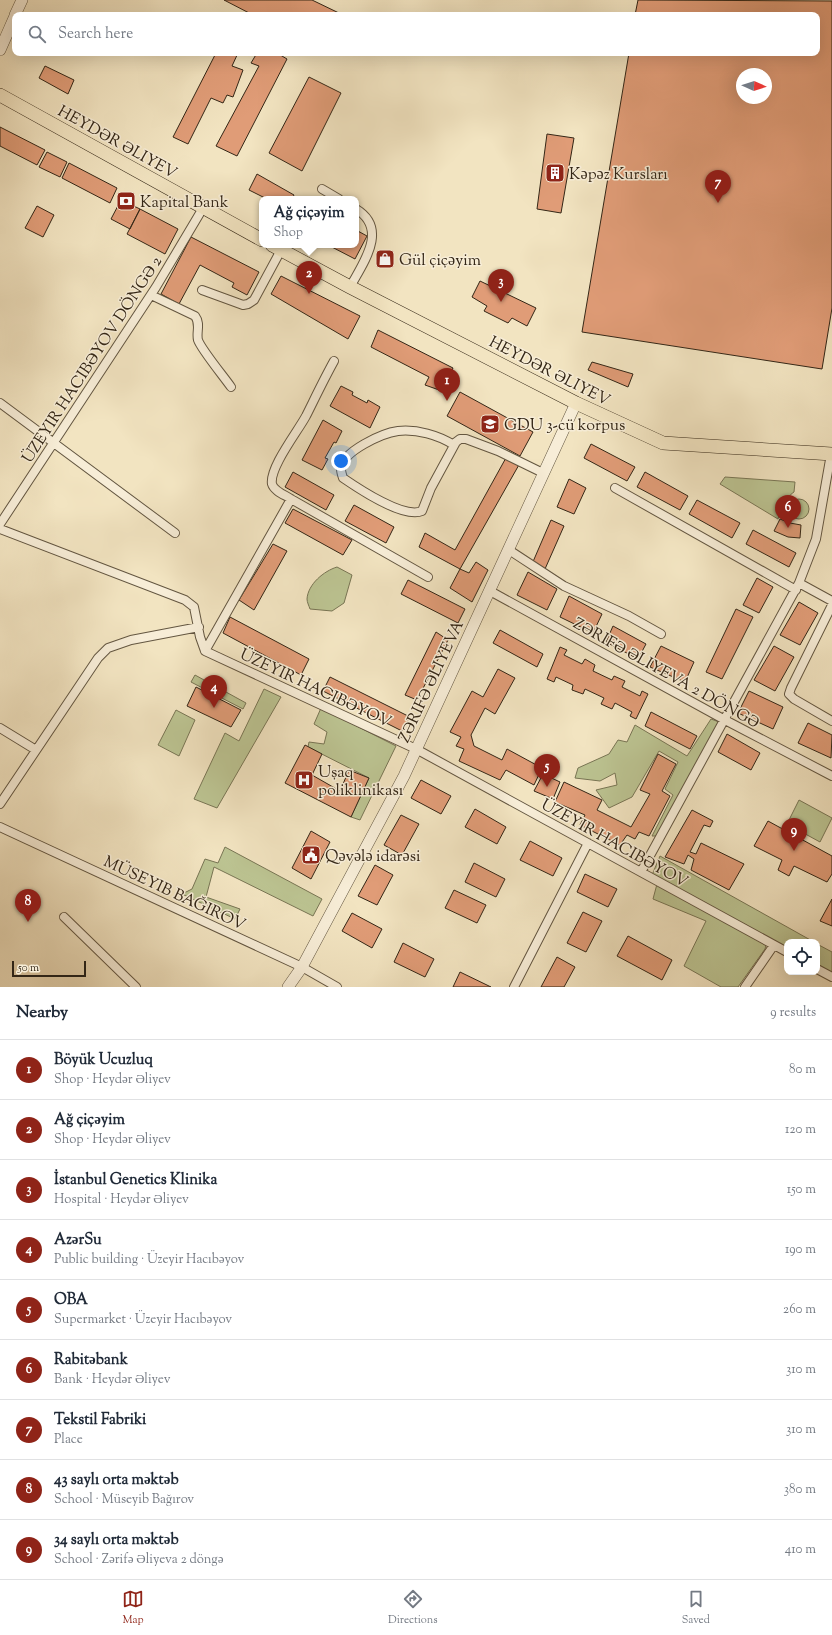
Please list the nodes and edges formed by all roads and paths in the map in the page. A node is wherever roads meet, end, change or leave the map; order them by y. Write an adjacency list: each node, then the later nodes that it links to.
1 (22, 0): 2 (street)
2 (16, 12)
3 (12, 22): 4 (street)
4 (0, 50)
5 (0, 95): 8 (main road, HEYDƏR ƏLIYEV)
6 (322, 189): 7 (street)
7 (334, 196)
8 (203, 208): 10 (main road, HEYDƏR ƏLIYEV); 15 (street)
9 (359, 211): 13 (street)
10 (259, 238)
11 (277, 248): 14 (street)
12 (279, 248): 13 (main road, HEYDƏR ƏLIYEV)
13 (350, 287): 19 (main road, HEYDƏR ƏLIYEV)
14 (202, 290)
15 (151, 295): 17 (street); 20 (street)
16 (334, 361): 25 (street)
17 (231, 387)
18 (0, 403): 20 (street)
19 (576, 403): 22 (main road, HEYDƏR ƏLIYEV); 23 (street, ZƏRIFƏ ƏLIYEVA)
20 (53, 443): 26 (street); 28 (street)
21 (454, 445): 21 (street); 23 (street)
22 (832, 454): 31 (street)
23 (543, 473): 29 (street, ZƏRIFƏ ƏLIYEVA)
24 (615, 488): 31 (street)
25 (291, 499): 30 (street); 37 (street)
26 (0, 524)
27 (0, 529): 35 (street)
28 (175, 532)
29 (509, 550): 32 (street, ZƏRIFƏ ƏLIYEVA); 36 (street)
30 (428, 577)
31 (798, 586): 33 (street); 38 (street)
32 (490, 591): 38 (street, ZƏRIFƏ ƏLIYEVA 2 DÖNGƏ); 41 (street, ZƏRIFƏ ƏLIYEVA)
33 (832, 601)
34 (832, 605): 39 (street)
35 (199, 627): 37 (street); 42 (street)
36 (661, 634)
37 (205, 651): 41 (street)
38 (725, 720): 43 (street, ZƏRIFƏ ƏLIYEVA 2 DÖNGƏ); 47 (street)
39 (832, 721)
40 (0, 728): 42 (street)
41 (416, 749): 46 (street); 51 (street, ZƏRIFƏ ƏLIYEVA)
42 (36, 750): 44 (street)
43 (832, 776)
44 (0, 804)
45 (0, 827): 51 (street)
46 (588, 843): 47 (street); 57 (street)
47 (641, 872): 49 (street)
48 (64, 917): 54 (street)
49 (774, 945): 50 (street); 58 (street)
50 (784, 950)
51 (302, 967): 55 (street, ZƏRIFƏ ƏLIYEVA); 56 (street)
52 (820, 971): 53 (street)
53 (832, 977)
54 (136, 987)
55 (288, 987)
56 (337, 987)
57 (514, 987)
58 (745, 987)

